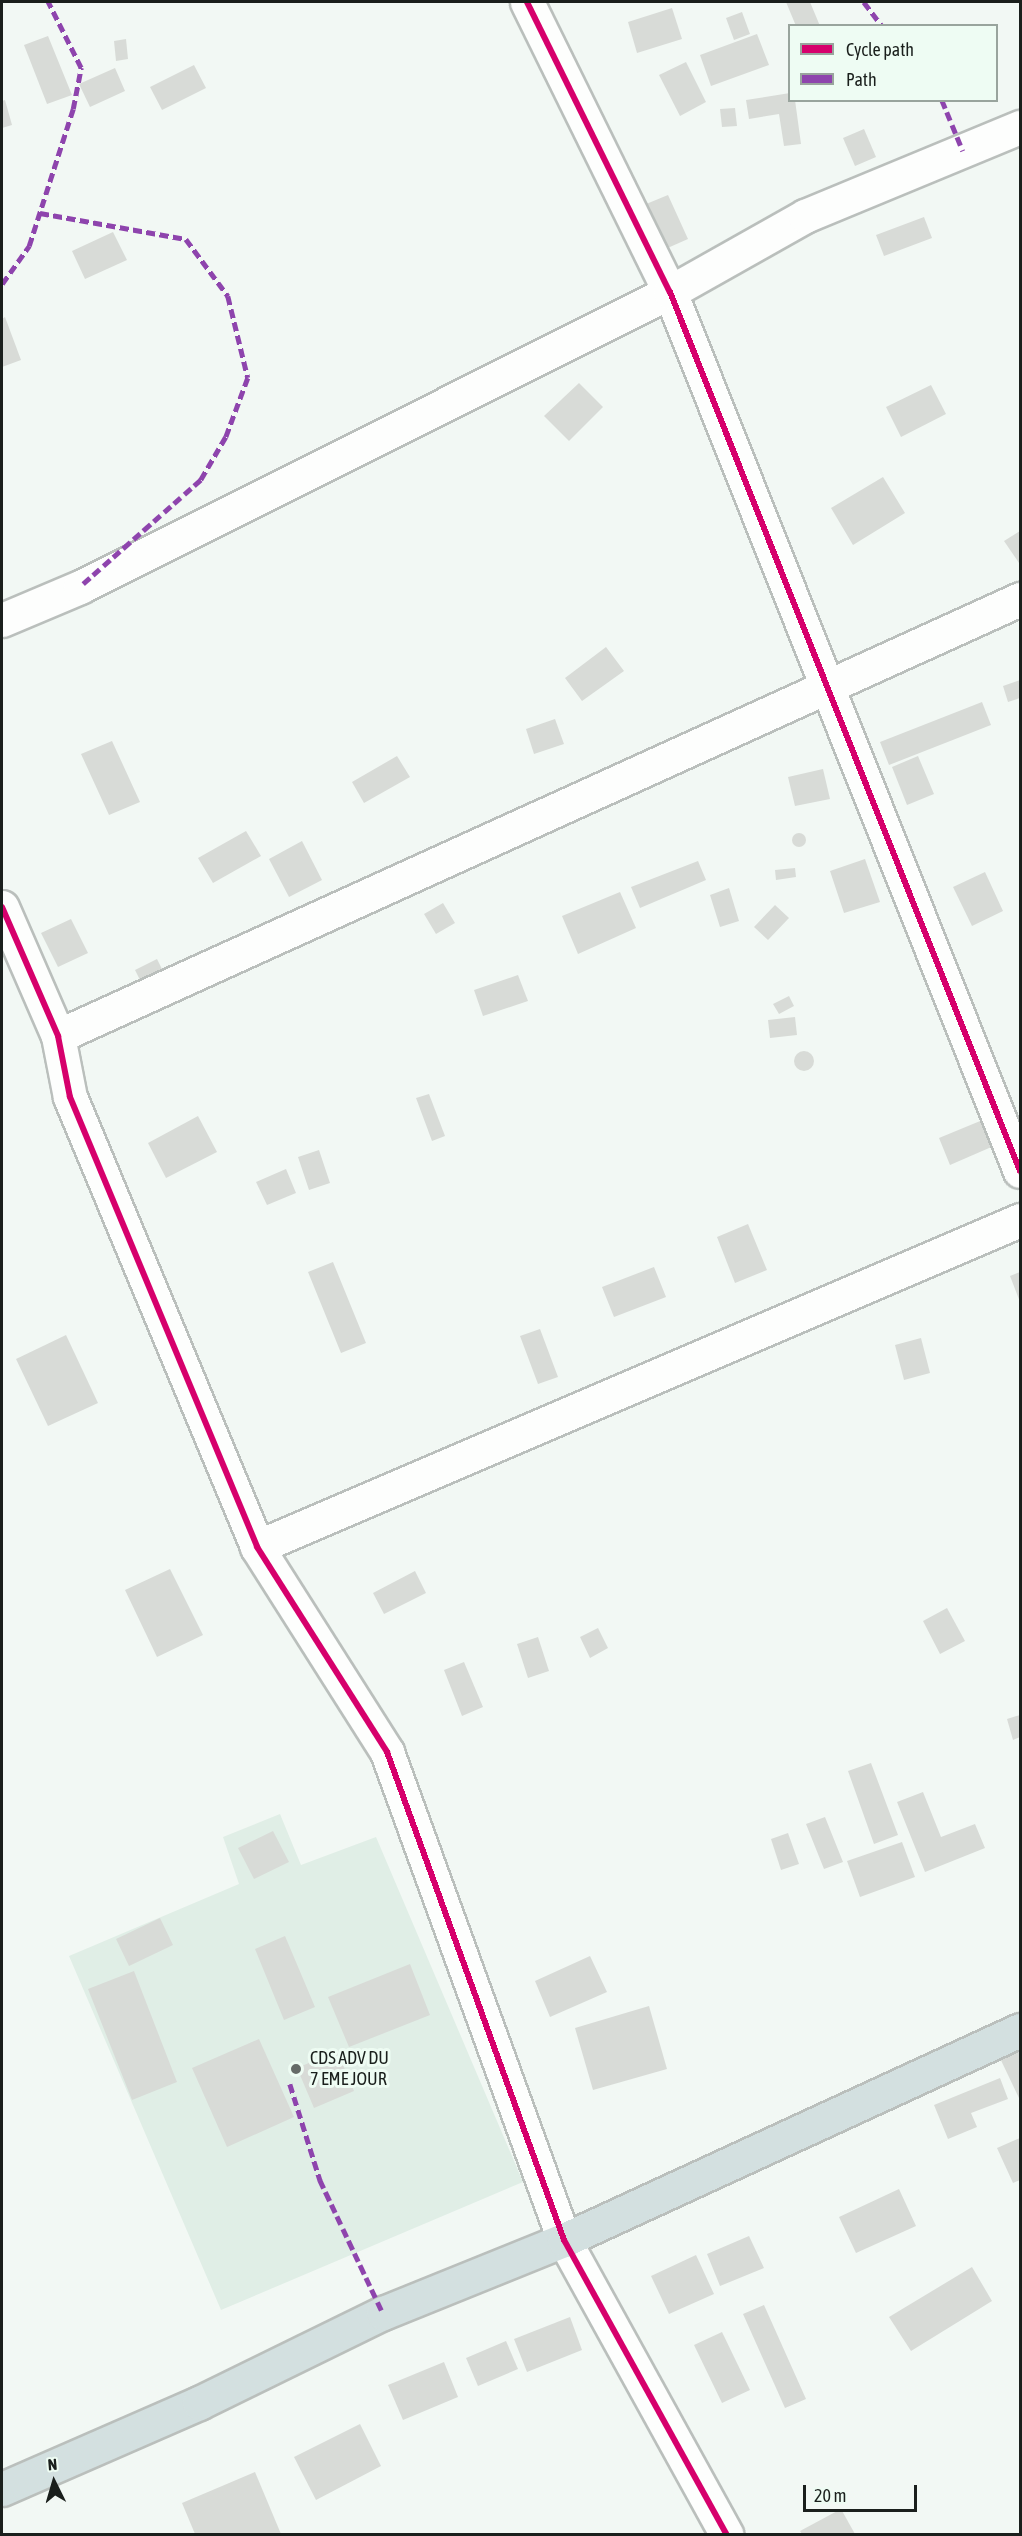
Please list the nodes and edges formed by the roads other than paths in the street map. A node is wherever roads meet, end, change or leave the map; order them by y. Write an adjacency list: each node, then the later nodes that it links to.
1 (527, 2): 3 (street)
2 (1020, 127): 3 (street)
3 (670, 292): 5 (street); 6 (street)
4 (1020, 599): 6 (street)
5 (2, 620)
6 (825, 688): 8 (street); 9 (street)
7 (2, 907): 8 (street)
8 (58, 1036): 11 (street)
9 (1020, 1171)
10 (1020, 1220): 11 (street)
11 (257, 1547): 13 (street)
12 (1020, 2030): 13 (highway)
13 (564, 2240): 14 (highway); 15 (street)
14 (2, 2489)
15 (726, 2535)

